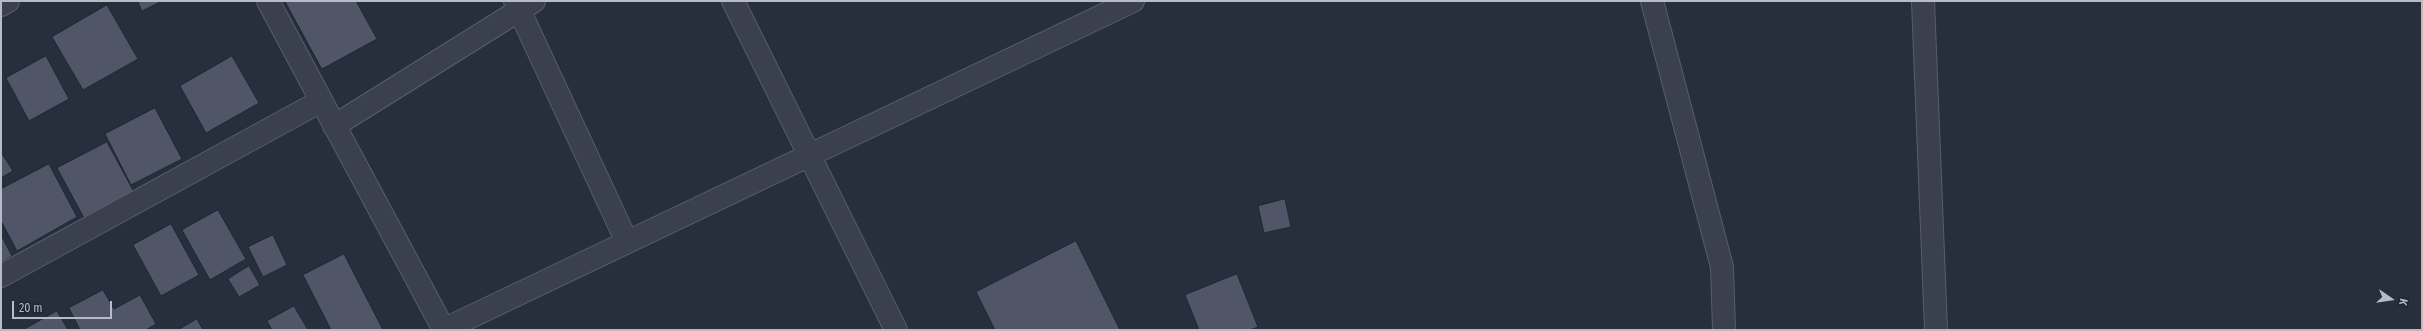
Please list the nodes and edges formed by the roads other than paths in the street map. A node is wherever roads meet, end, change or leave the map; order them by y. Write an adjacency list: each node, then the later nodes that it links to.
1 (8, 1): 8 (street)
2 (268, 1): 9 (street)
3 (734, 1): 11 (street)
4 (1133, 1): 11 (street)
5 (1652, 1): 16 (street)
6 (1923, 1): 17 (street)
7 (523, 4): 10 (street); 12 (street)
8 (1, 5)
9 (321, 101): 10 (street); 13 (street)
10 (334, 126): 14 (street)
11 (809, 155): 12 (street); 15 (street)
12 (627, 242): 14 (street)
13 (1, 276)
14 (443, 330)
15 (896, 330)
16 (1724, 330)
17 (1936, 330)

